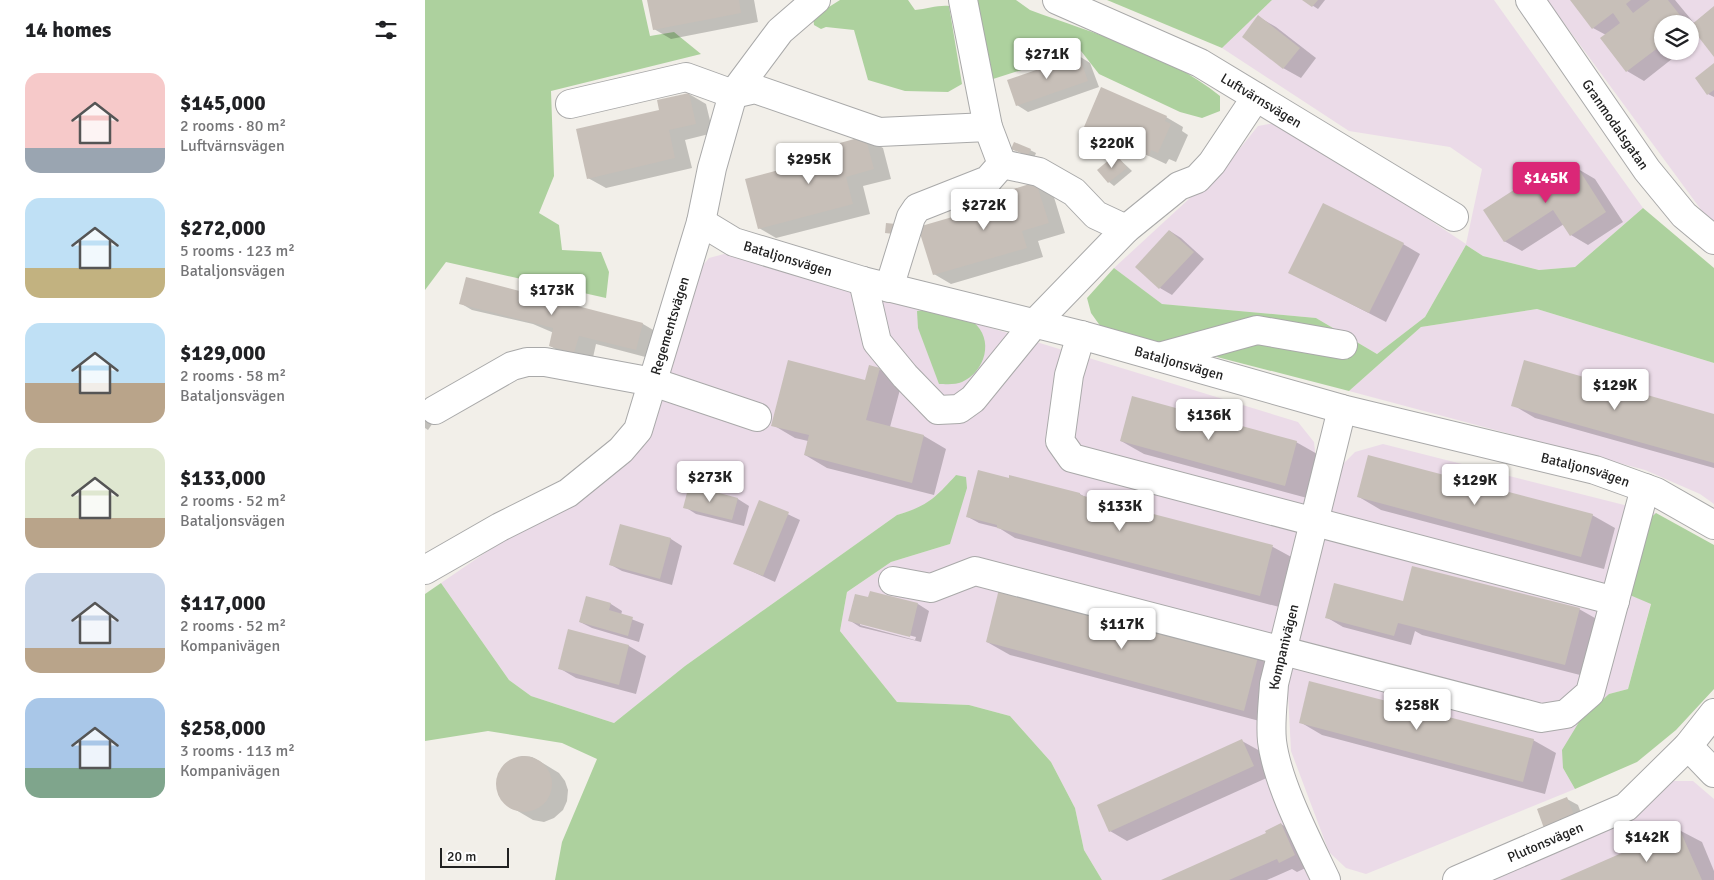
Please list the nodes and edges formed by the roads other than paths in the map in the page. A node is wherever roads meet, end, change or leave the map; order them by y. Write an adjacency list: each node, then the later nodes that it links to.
1 (816, 0): 5 (street, Regementsvägen)
2 (963, 0): 8 (street)
3 (1057, 0): 6 (street, Luftvärnsvägen)
4 (1530, 0): 13 (street, Granmodalsgatan)
5 (733, 94): 7 (street); 8 (street); 11 (street, Regementsvägen)
6 (1256, 97): 10 (street, Luftvärnsvägen); 12 (street)
7 (570, 104)
8 (988, 127): 9 (street)
9 (1002, 164): 12 (street); 15 (street)
10 (1454, 217)
11 (701, 222): 14 (street, Bataljonsvägen); 20 (street, Regementsvägen)
12 (1126, 229): 16 (street)
13 (1714, 240)
14 (863, 281): 15 (street, Bataljonsvägen); 16 (street)
15 (889, 288): 16 (street, Bataljonsvägen)
16 (1034, 324): 17 (street, Bataljonsvägen)
17 (1081, 335): 19 (street, Bataljonsvägen); 25 (street)
18 (1343, 344): 19 (street)
19 (1157, 357): 21 (street, Bataljonsvägen)
20 (653, 382): 22 (street); 23 (street); 27 (street, Regementsvägen)
21 (1343, 409): 24 (street, Bataljonsvägen); 25 (street, Kompanivägen)
22 (435, 410)
23 (757, 417)
24 (1645, 488): 26 (street, Bataljonsvägen); 29 (street)
25 (1314, 523): 29 (street); 30 (street, Kompanivägen)
26 (1714, 525)
27 (425, 570)
28 (893, 581): 30 (street)
29 (1615, 601): 30 (street)
30 (1282, 650): 34 (street, Kompanivägen)
31 (1714, 713): 32 (street, Plutonsvägen)
32 (1689, 746): 33 (street); 35 (street, Plutonsvägen)
33 (1714, 773)
34 (1326, 880)
35 (1457, 880)

